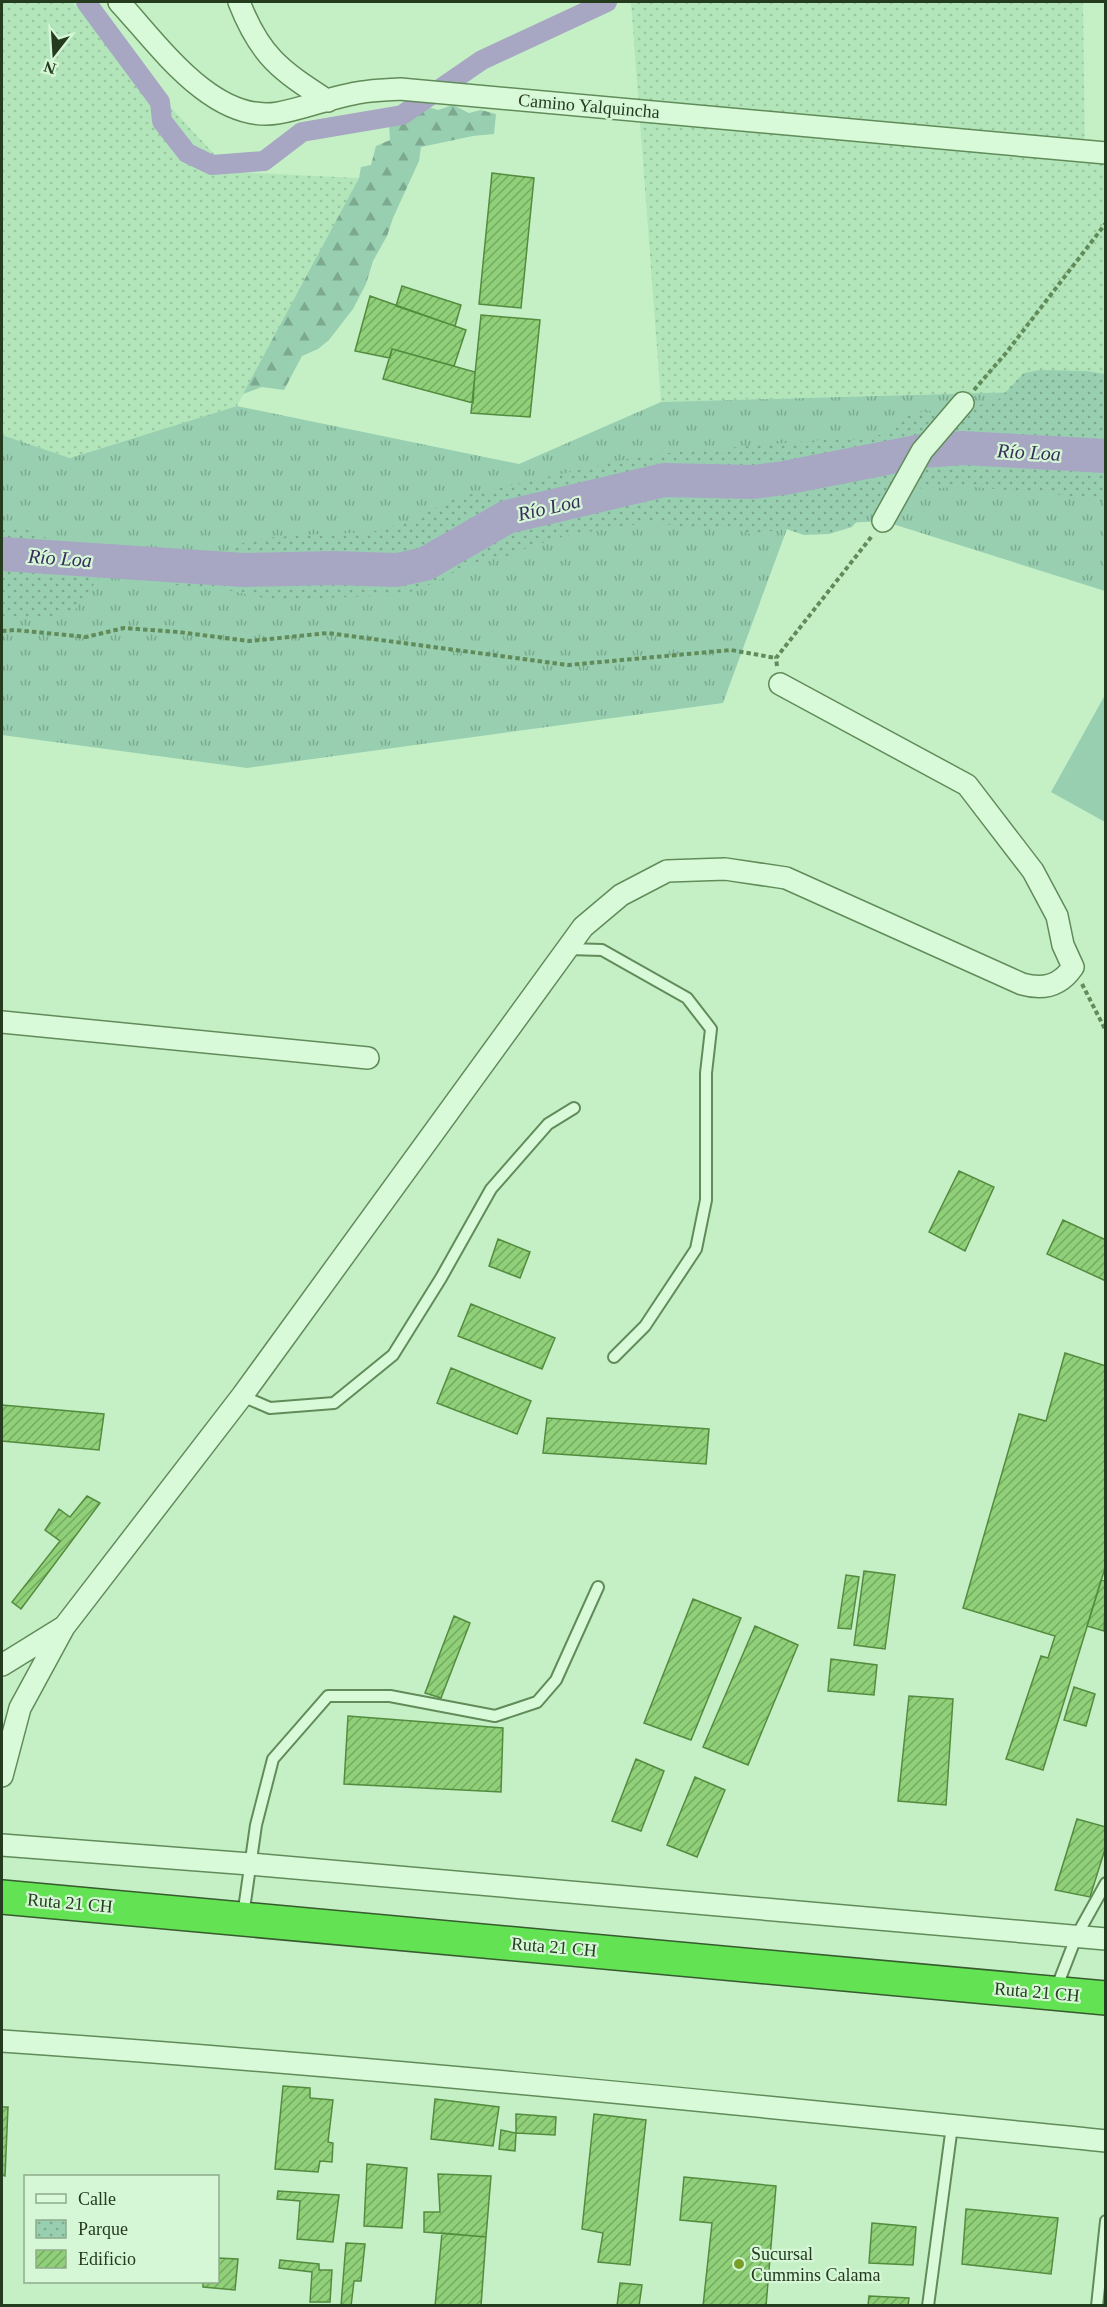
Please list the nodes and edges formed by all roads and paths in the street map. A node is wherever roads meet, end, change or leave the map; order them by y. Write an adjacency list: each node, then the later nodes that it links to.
1 (118, 2): 3 (street, Camino Yalquincha)
2 (239, 2): 3 (street)
3 (328, 101): 4 (street, Camino Yalquincha)
4 (1106, 153)
5 (1106, 223): 6 (path)
6 (963, 403): 7 (street)
7 (883, 521): 9 (path)
8 (2, 631): 9 (path)
9 (776, 657): 10 (path)
10 (780, 684): 12 (street)
11 (567, 949): 12 (street); 17 (lane); 18 (street)
12 (1073, 967): 14 (path)
13 (2, 1022): 15 (street)
14 (1106, 1031)
15 (368, 1058)
16 (574, 1108): 18 (lane)
17 (614, 1357)
18 (242, 1396): 20 (street)
19 (598, 1587): 24 (lane)
20 (64, 1627): 21 (street); 22 (street)
21 (2, 1665)
22 (2, 1776)
23 (2, 1845): 24 (street)
24 (250, 1864): 27 (lane); 28 (street)
25 (1106, 1883): 28 (lane)
26 (2, 1897): 27 (highway, Ruta 21 CH)
27 (242, 1919): 30 (highway, Ruta 21 CH)
28 (1077, 1935): 29 (street); 30 (lane)
29 (1106, 1939)
30 (1055, 1993): 31 (highway, Ruta 21 CH)
31 (1106, 1998)
32 (2, 2041): 33 (street)
33 (952, 2126): 34 (street); 36 (lane)
34 (1106, 2141)
35 (1106, 2221): 37 (lane)
36 (928, 2306)
37 (1097, 2306)

